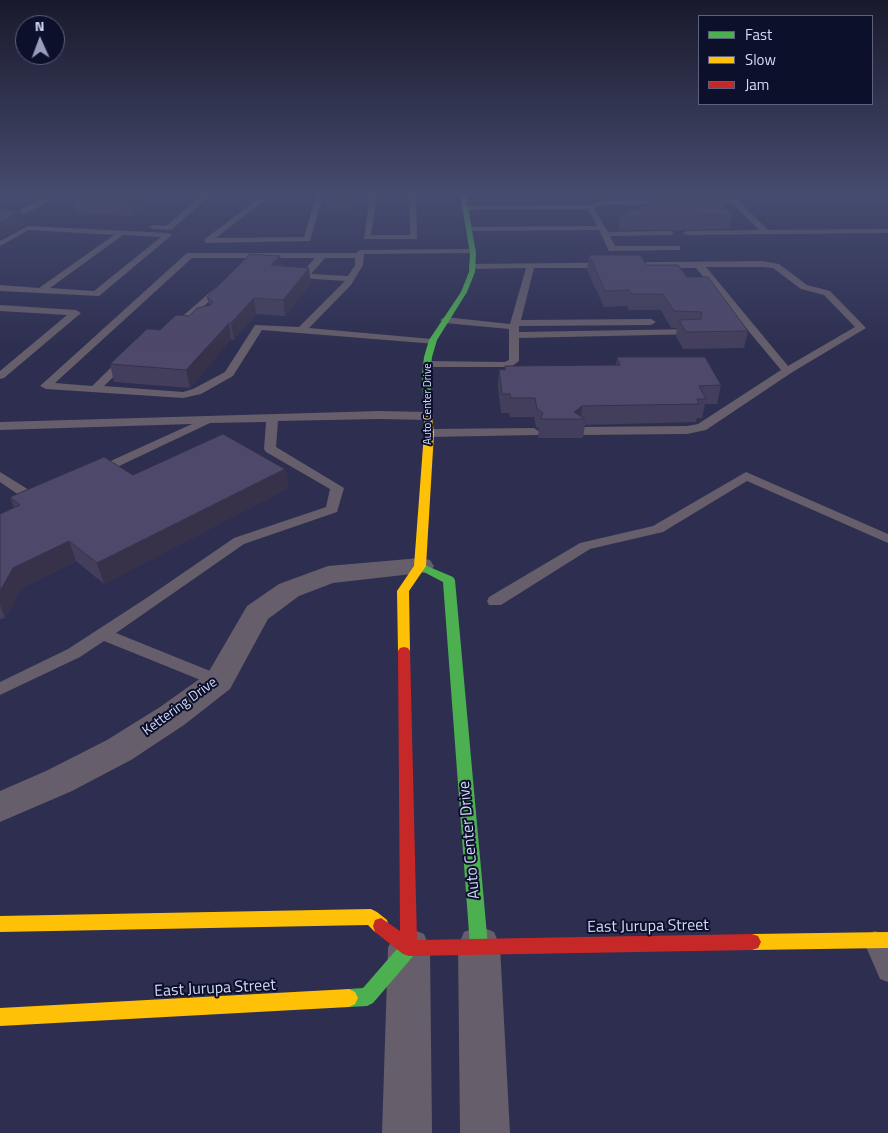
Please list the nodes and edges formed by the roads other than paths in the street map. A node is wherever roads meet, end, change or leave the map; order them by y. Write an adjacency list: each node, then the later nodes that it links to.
1 (100, 248): 16 (lane)
2 (152, 248): 16 (lane)
3 (611, 248): 4 (lane)
4 (677, 248)
5 (472, 250): 8 (lane); 11 (street, Auto Center Drive)
6 (256, 255): 7 (lane); 12 (lane); 31 (lane)
7 (322, 256): 8 (lane); 13 (lane)
8 (360, 256): 13 (lane)
9 (531, 265): 10 (lane); 11 (lane); 21 (lane)
10 (698, 265): 29 (lane); 29 (lane)
11 (472, 266): 18 (street, Auto Center Drive)
12 (242, 268)
13 (351, 279): 23 (lane)
14 (229, 280): 24 (lane)
15 (0, 288): 16 (lane)
16 (42, 290)
17 (0, 308): 30 (lane)
18 (445, 320): 21 (lane); 26 (street, Auto Center Drive)
19 (651, 322): 21 (lane)
20 (255, 324): 22 (lane); 23 (lane); 31 (lane)
21 (514, 329): 25 (lane); 28 (lane)
22 (242, 330)
23 (301, 330): 26 (lane)
24 (160, 331)
25 (694, 332)
26 (432, 342): 28 (street, Auto Center Drive)
27 (131, 355): 31 (lane)
28 (427, 364): 32 (street, Auto Center Drive)
29 (787, 371): 37 (lane)
30 (0, 376)
31 (95, 389)
32 (428, 416): 33 (lane); 38 (street, Auto Center Drive)
33 (272, 418): 34 (lane); 45 (lane)
34 (210, 420): 35 (lane); 40 (lane)
35 (0, 426)
36 (534, 432): 38 (lane)
37 (580, 432)
38 (429, 433): 43 (street, Auto Center Drive)
39 (0, 476): 41 (lane)
40 (89, 477)
41 (21, 508)
42 (888, 538): 44 (lane)
43 (420, 566): 46 (street, Kettering Drive); 51 (street, Auto Center Drive); 52 (street)
44 (495, 601)
45 (103, 634): 46 (lane); 47 (lane)
46 (219, 681): 48 (street, Kettering Drive)
47 (0, 689)
48 (0, 807)
49 (0, 924): 52 (street)
50 (881, 940): 51 (street, East Jurupa Street); 53 (lane)
51 (479, 946): 52 (street, East Jurupa Street); 56 (street, Auto Center Drive)
52 (409, 948): 54 (street, East Jurupa Street); 55 (street)
53 (888, 971)
54 (0, 1017)
55 (407, 1133)
56 (485, 1133)

